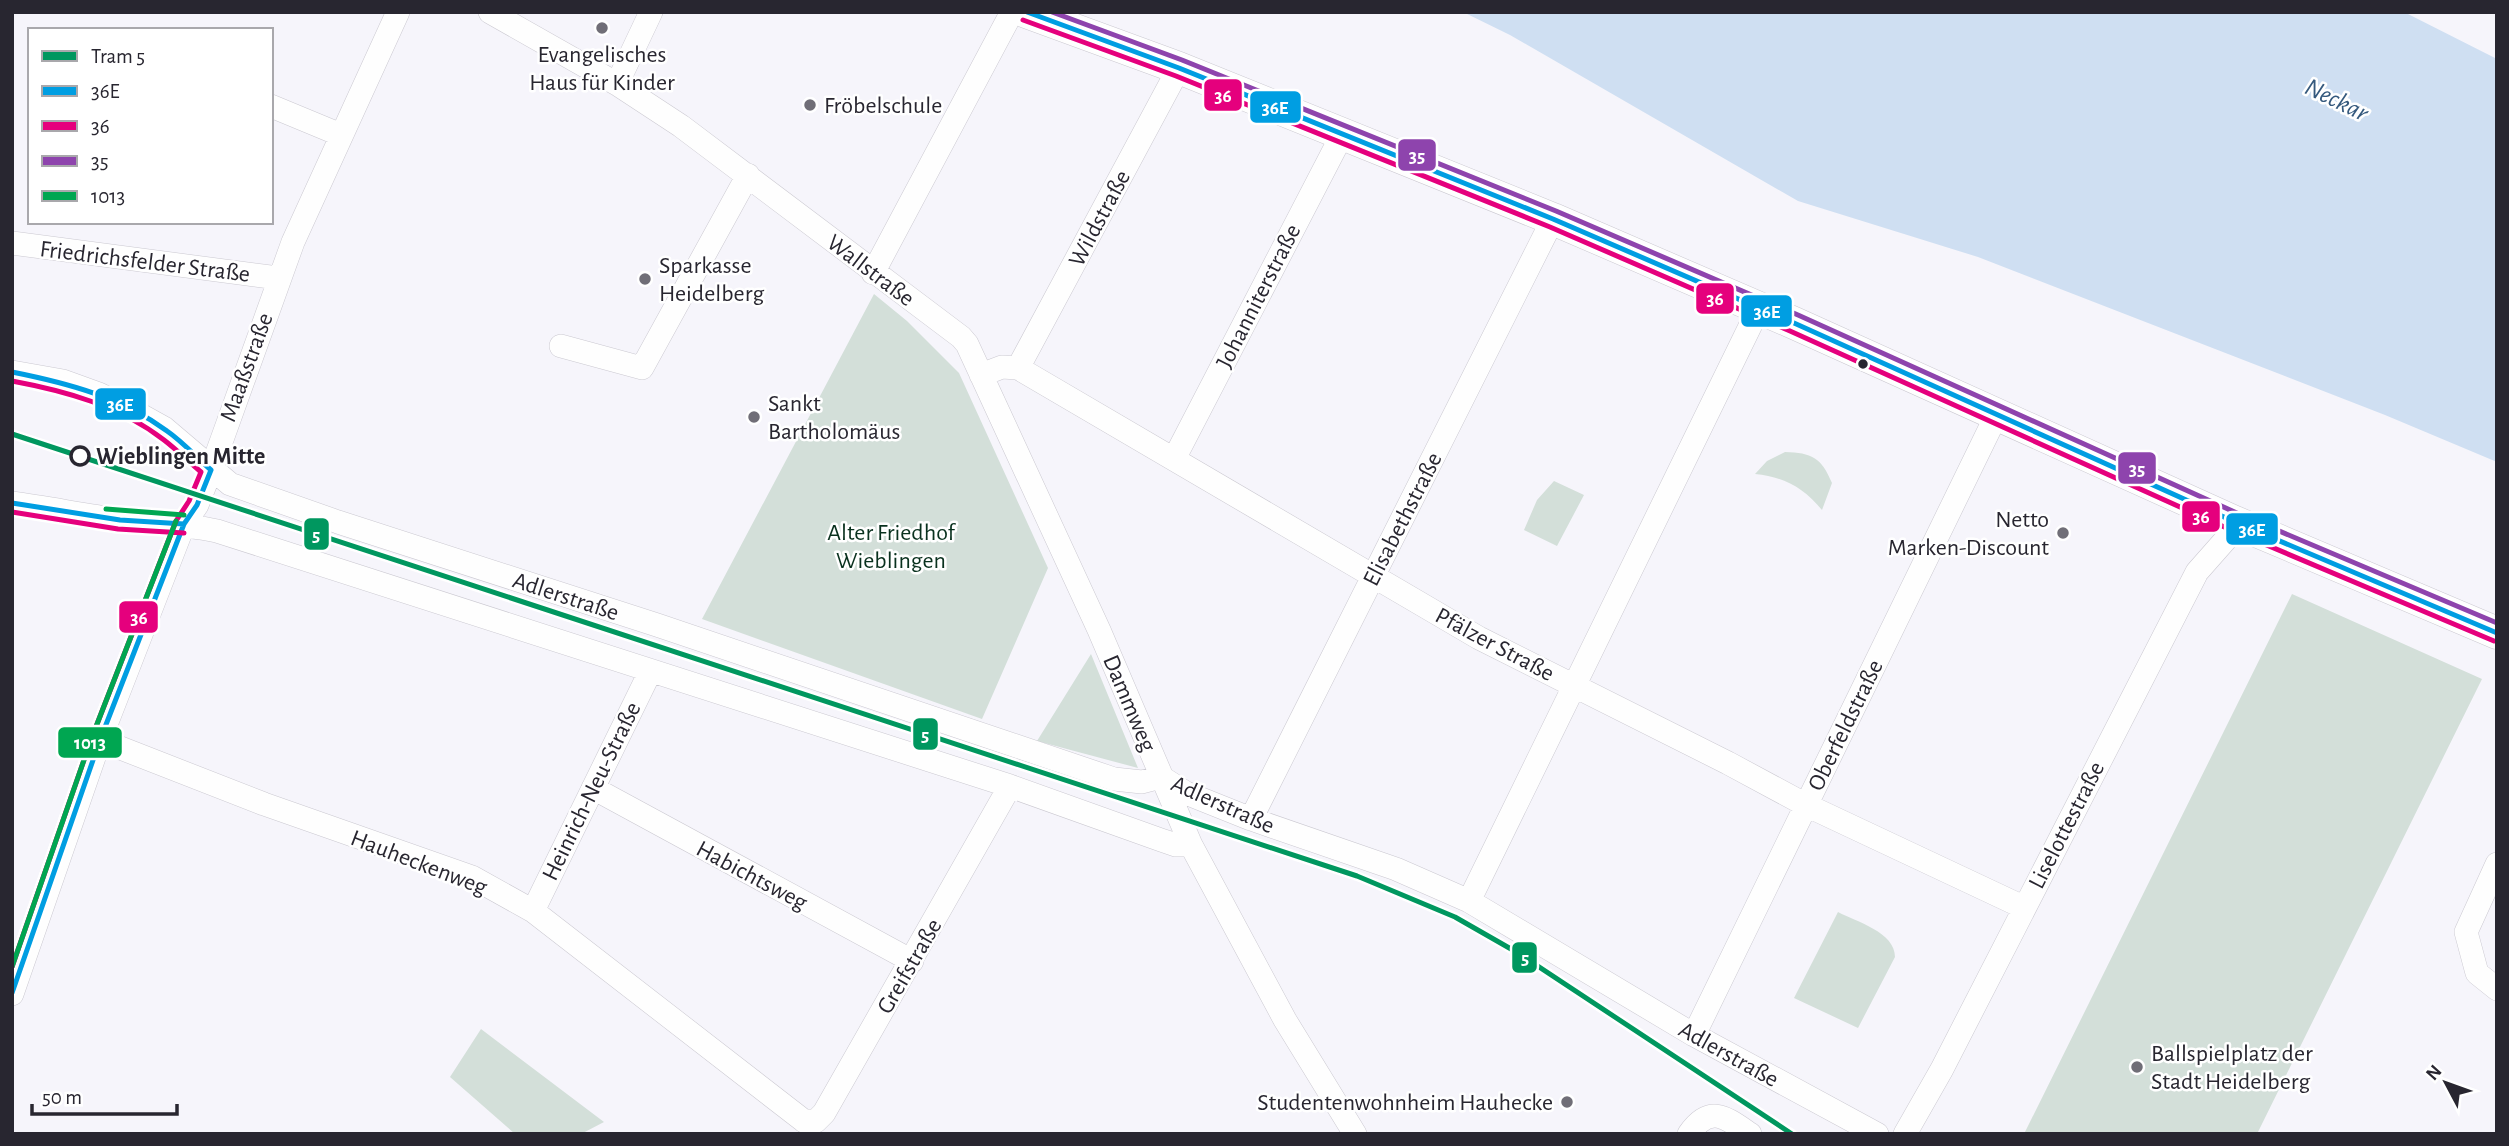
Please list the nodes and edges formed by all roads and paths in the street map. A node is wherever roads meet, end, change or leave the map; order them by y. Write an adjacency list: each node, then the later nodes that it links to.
1 (398, 12): 10 (street, Maaßstraße)
2 (491, 12): 7 (street, Wallstraße)
3 (651, 12): 7 (street)
4 (1012, 12): 14 (street)
5 (1026, 12): 6 (street)
6 (1179, 68): 9 (street); 18 (street, Wildstraße)
7 (617, 85): 11 (street, Wallstraße)
8 (273, 107): 10 (street)
9 (1343, 133): 12 (street); 22 (street, Johanniterstraße)
10 (341, 135): 15 (street, Maaßstraße)
11 (747, 175): 14 (street, Wallstraße); 17 (street)
12 (1553, 219): 16 (street); 27 (street, Elisabethstraße)
13 (12, 243): 15 (street, Friedrichsfelder Straße)
14 (873, 273): 20 (street, Wallstraße)
15 (278, 278): 23 (street, Maaßstraße)
16 (1759, 308): 21 (street); 30 (street)
17 (561, 346)
18 (1018, 368): 20 (street); 22 (street, Pfälzer Straße)
19 (12, 372): 23 (street, Adlerstraße)
20 (981, 374): 32 (street, Dammweg)
21 (1997, 414): 25 (street); 35 (street, Oberfeldstraße)
22 (1174, 459): 27 (street, Pfälzer Straße)
23 (208, 463): 26 (street, Maaßstraße); 32 (street, Adlerstraße)
24 (12, 502): 26 (street, Adlerstraße)
25 (2235, 522): 28 (street); 40 (street, Liselottestraße)
26 (184, 524): 29 (street, Adlerstraße); 31 (street, Maaßstraße)
27 (1372, 577): 30 (street, Pfälzer Straße); 36 (street, Elisabethstraße)
28 (2497, 633)
29 (650, 672): 33 (street, Adlerstraße); 34 (street, Heinrich-Neu-Straße)
30 (1573, 685): 35 (street, Pfälzer Straße); 39 (street)
31 (100, 740): 41 (street, Hauheckenweg); 44 (street, Maaßstraße)
32 (1161, 777): 36 (street, Adlerstraße); 37 (street, Dammweg)
33 (1010, 786): 37 (street, Adlerstraße); 42 (street, Greifstraße)
34 (593, 788): 41 (street, Heinrich-Neu-Straße); 42 (street, Habichtsweg)
35 (1806, 805): 40 (street, Pfälzer Straße); 45 (street, Oberfeldstraße)
36 (1251, 819): 39 (street, Adlerstraße)
37 (1188, 844): 48 (street, Dammweg)
38 (2497, 864): 43 (street)
39 (1469, 901): 45 (street, Adlerstraße)
40 (2023, 907): 51 (street, Liselottestraße)
41 (533, 911): 46 (street, Hauheckenweg)
42 (912, 961): 46 (street, Greifstraße)
43 (2497, 989)
44 (12, 994)
45 (1694, 1035): 50 (street, Adlerstraße)
46 (803, 1127)
47 (1693, 1127): 49 (street)
48 (1355, 1134)
49 (1750, 1134)
50 (1877, 1134)
51 (1905, 1134)

